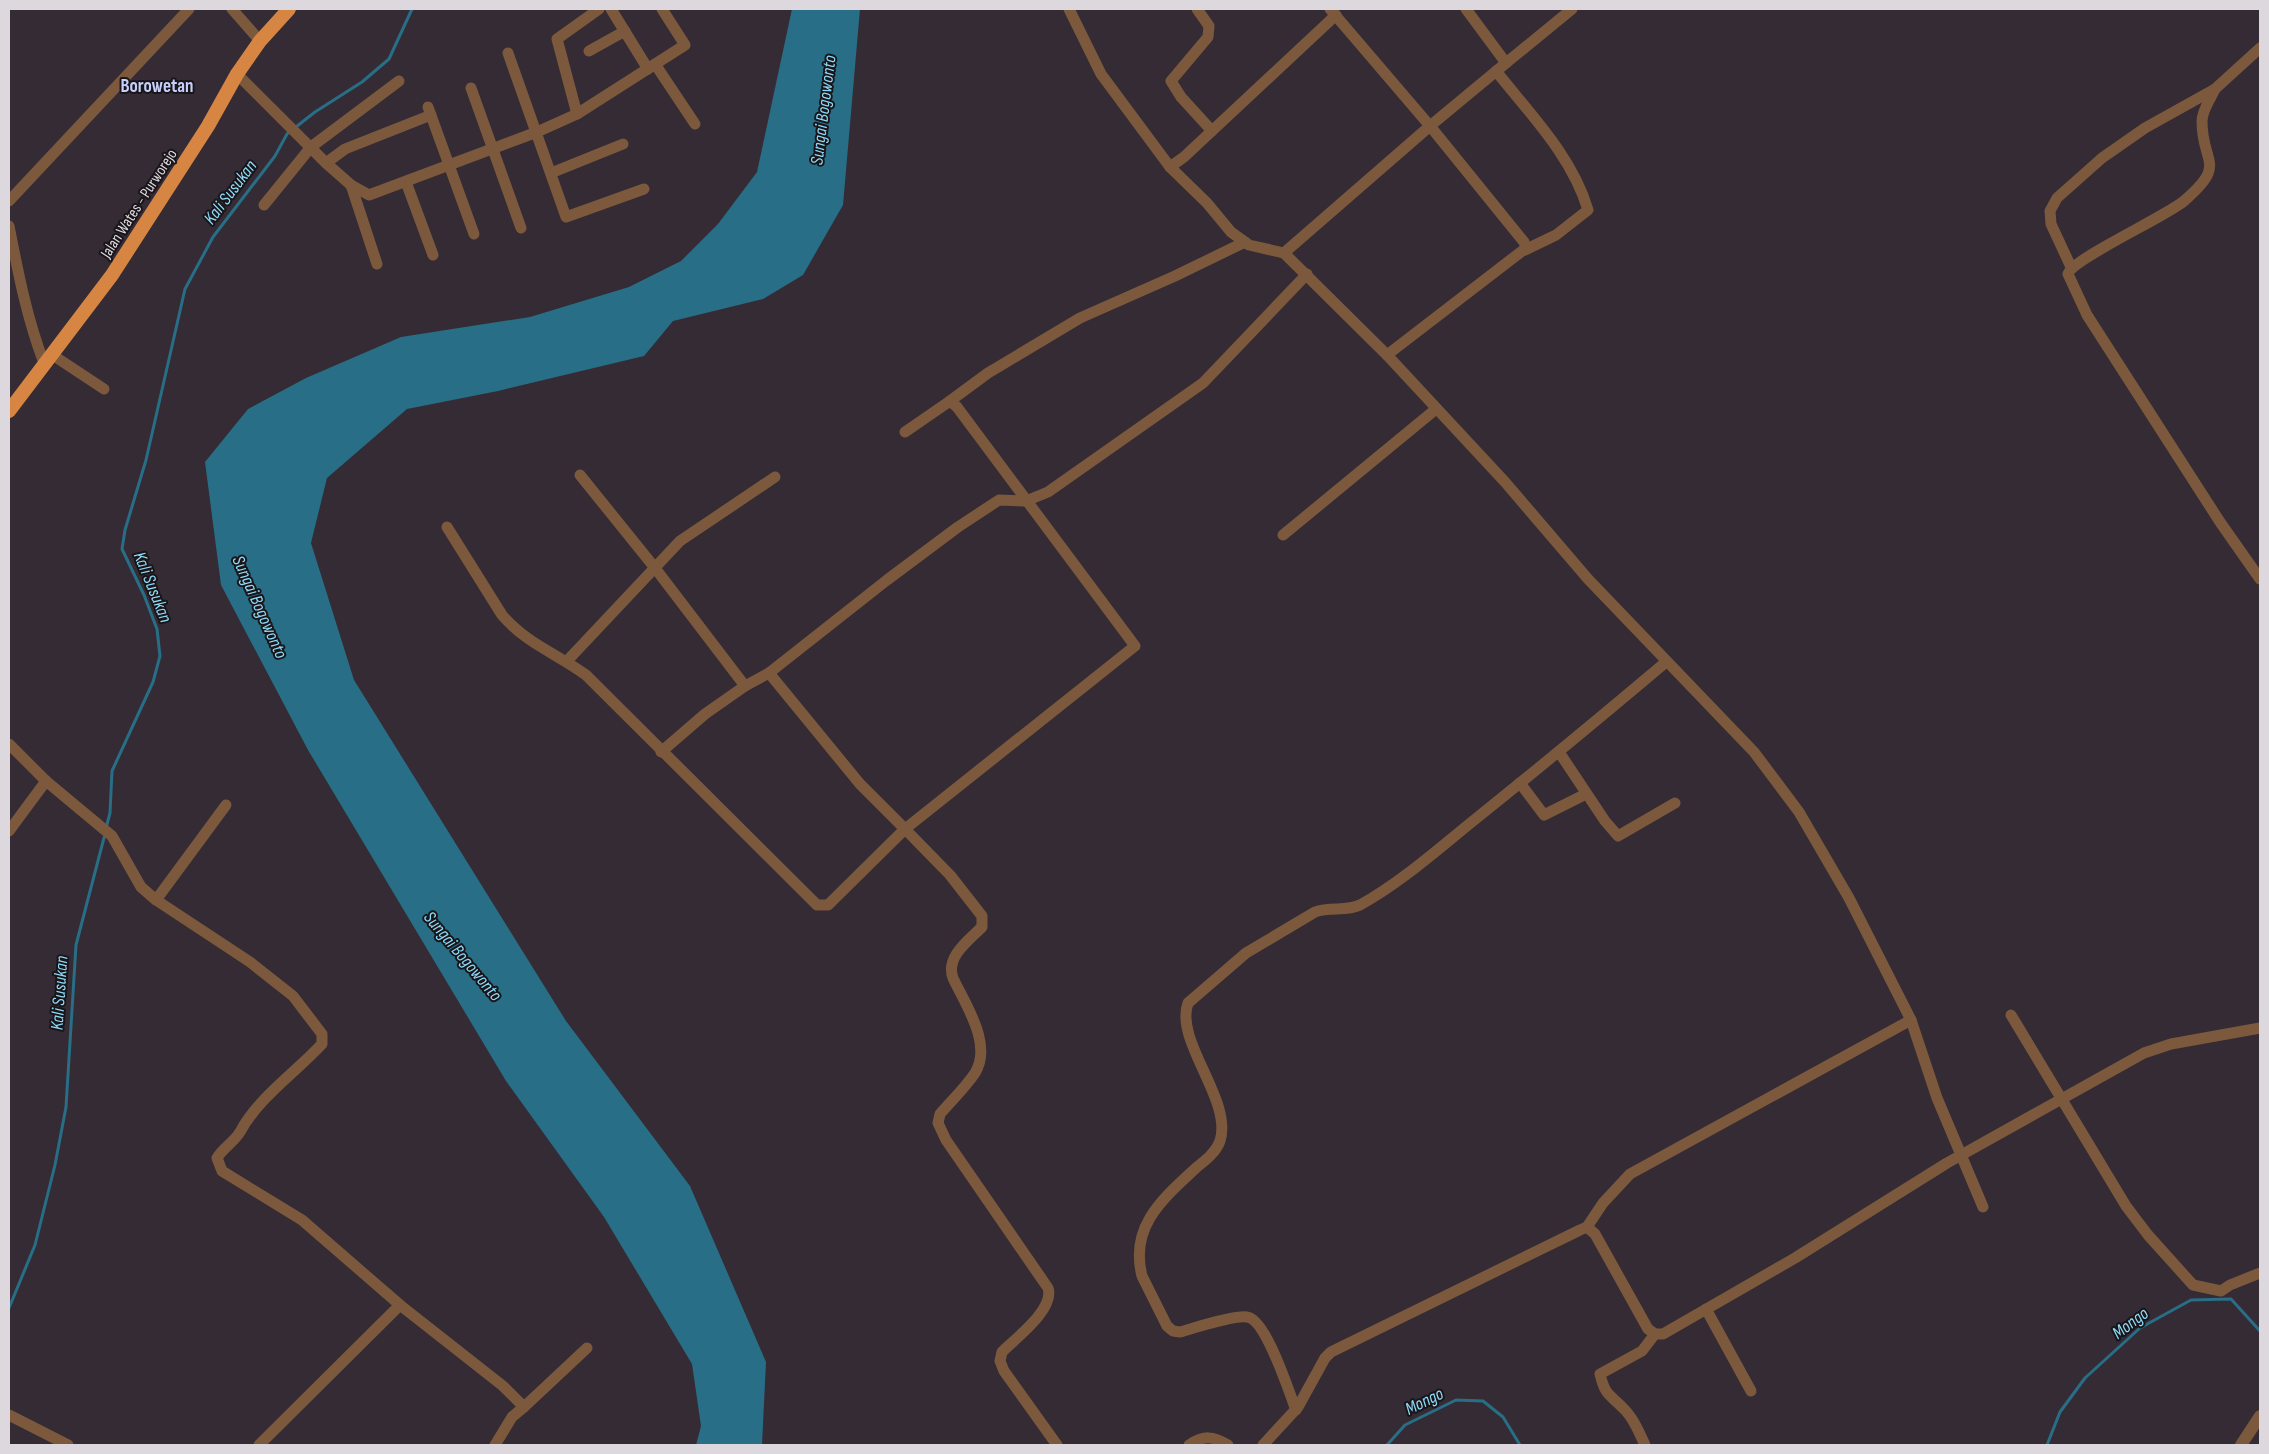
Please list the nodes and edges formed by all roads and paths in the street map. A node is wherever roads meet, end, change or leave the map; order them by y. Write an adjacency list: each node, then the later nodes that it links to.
1 (232, 9): 13 (street)
2 (288, 9): 13 (highway, Jalan Wates - Purworejo)
3 (599, 9): 24 (street)
4 (611, 9): 12 (street)
5 (662, 9): 18 (street)
6 (1069, 9): 34 (street)
7 (1197, 9): 27 (street)
8 (1466, 9): 17 (street)
9 (1572, 9): 17 (street)
10 (182, 12): 39 (street)
11 (1333, 12): 26 (street); 27 (street)
12 (625, 31): 15 (street); 18 (street)
13 (260, 42): 20 (highway, Jalan Wates - Purworejo)
14 (2260, 48): 23 (street)
15 (589, 51)
16 (508, 53): 28 (street)
17 (1506, 63): 19 (street)
18 (651, 66): 24 (street); 25 (street)
19 (1496, 71): 26 (street); 45 (street)
20 (237, 74): 30 (street); 52 (highway, Jalan Wates - Purworejo)
21 (399, 80): 30 (street)
22 (471, 88): 31 (street)
23 (2215, 89): 49 (street); 49 (street)
24 (577, 114): 28 (street)
25 (694, 124)
26 (1430, 126): 45 (street); 46 (street)
27 (1212, 131): 34 (street)
28 (537, 132): 31 (street); 35 (street)
29 (623, 144): 35 (street)
30 (310, 147): 32 (street); 40 (street)
31 (494, 148): 33 (street); 42 (street)
32 (326, 163): 33 (street); 37 (street)
33 (449, 164): 36 (street); 43 (street)
34 (1170, 167): 44 (street)
35 (551, 173): 38 (street)
36 (406, 182): 37 (street); 47 (street)
37 (351, 185): 48 (street)
38 (644, 189)
39 (9, 201)
40 (264, 205)
41 (9, 226): 52 (street)
42 (521, 228)
43 (474, 234)
44 (1245, 242): 46 (street); 54 (street)
45 (1524, 250): 51 (street)
46 (1284, 253): 50 (street)
47 (434, 255)
48 (377, 264)
49 (2071, 267): 64 (street)
50 (1307, 274): 51 (street); 60 (street)
51 (1387, 355): 55 (street)
52 (48, 358): 53 (street); 56 (highway, Jalan Wates - Purworejo)
53 (104, 389)
54 (950, 401): 57 (street); 60 (street)
55 (1436, 409): 62 (street); 66 (street)
56 (9, 411)
57 (905, 432)
58 (580, 475): 63 (street)
59 (775, 477): 63 (street)
60 (1026, 501): 67 (street); 77 (street)
61 (447, 526): 65 (street)
62 (1283, 535)
63 (655, 568): 65 (street); 68 (street)
64 (2260, 579)
65 (566, 660): 70 (street)
66 (1666, 662): 71 (street); 81 (street)
67 (769, 673): 68 (street); 77 (street)
68 (745, 686): 70 (street)
69 (9, 744): 72 (street)
70 (661, 752): 77 (street)
71 (1559, 752): 73 (street); 74 (street)
72 (46, 781): 78 (street); 79 (street)
73 (1520, 783): 74 (street); 94 (street)
74 (1586, 794): 75 (street)
75 (1675, 803)
76 (226, 805): 79 (street)
77 (905, 829): 100 (street)
78 (9, 831)
79 (156, 900): 88 (street)
80 (2011, 1015): 83 (street)
81 (1911, 1020): 84 (street); 86 (street)
82 (2260, 1028): 83 (street)
83 (2060, 1099): 84 (street); 87 (street)
84 (1962, 1154): 85 (street); 89 (street)
85 (1983, 1207)
86 (1587, 1227): 90 (street); 94 (street)
87 (2260, 1273)
88 (400, 1305): 93 (street); 98 (street)
89 (1706, 1309): 90 (street); 92 (street)
90 (1655, 1334): 104 (street)
91 (586, 1348): 93 (street)
92 (1751, 1391)
93 (524, 1406): 99 (street)
94 (1296, 1410): 103 (street)
95 (9, 1415): 97 (street)
96 (2260, 1416): 105 (street)
97 (68, 1445)
98 (259, 1445)
99 (495, 1445)
100 (1057, 1445)
101 (1189, 1445): 102 (street)
102 (1228, 1445)
103 (1263, 1445)
104 (1644, 1445)
105 (2241, 1445)

